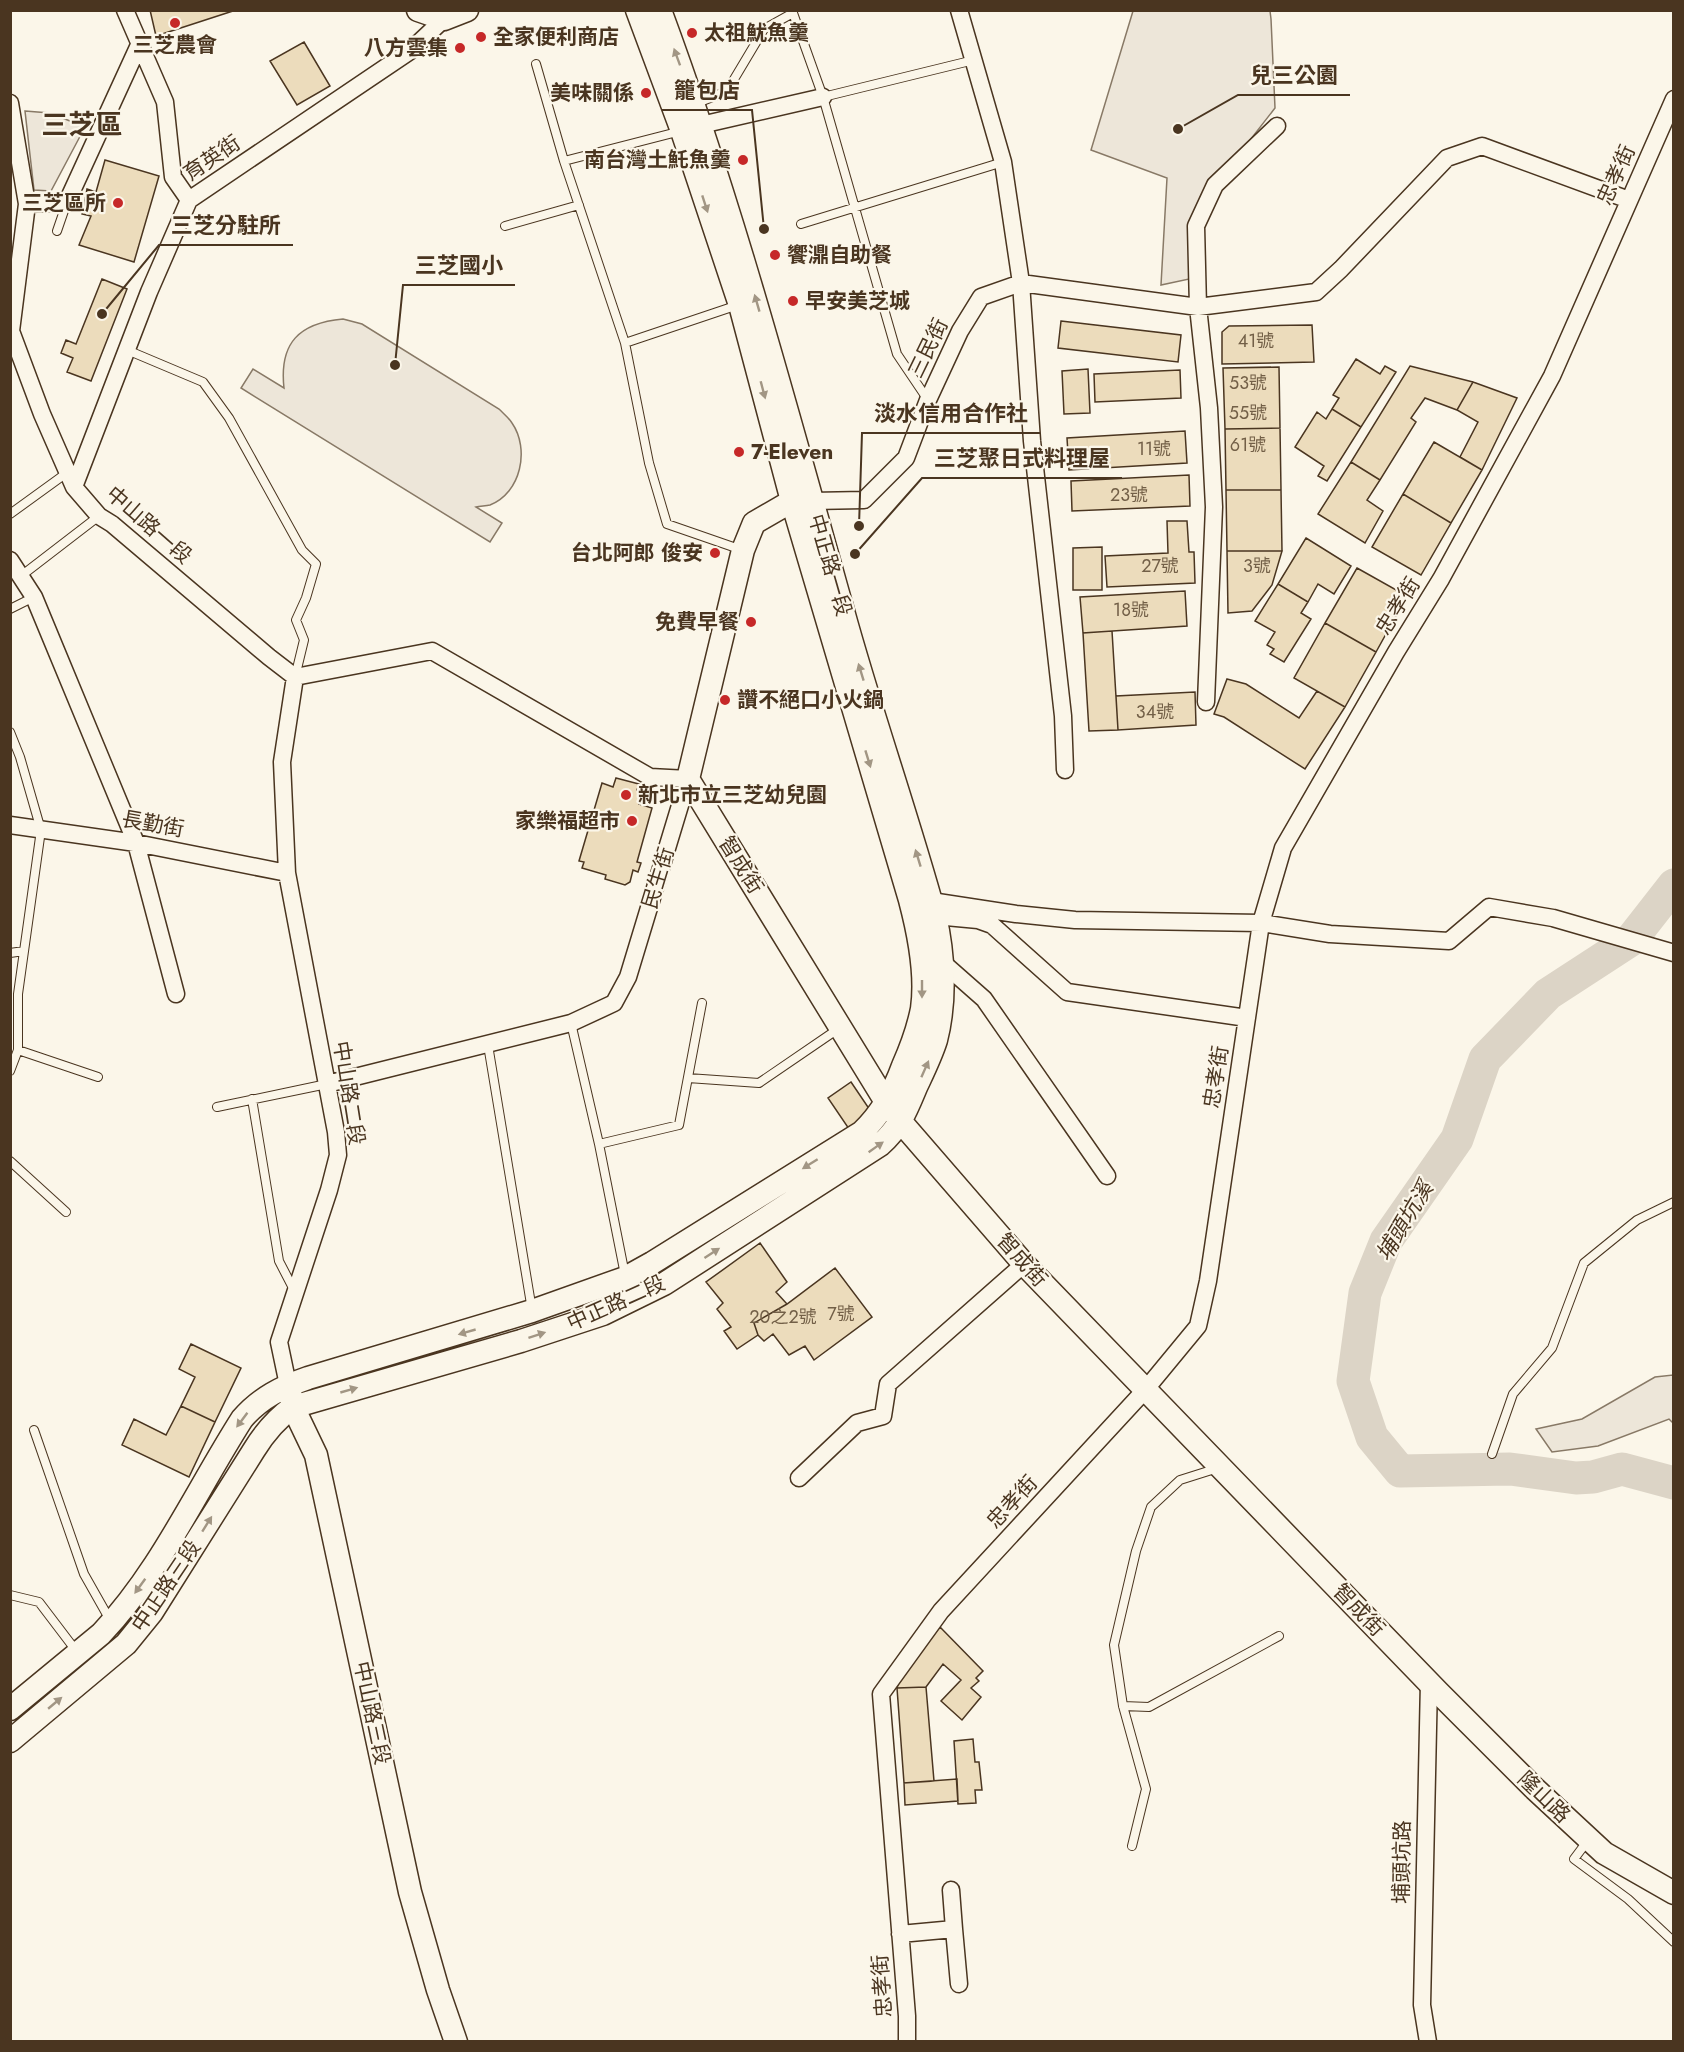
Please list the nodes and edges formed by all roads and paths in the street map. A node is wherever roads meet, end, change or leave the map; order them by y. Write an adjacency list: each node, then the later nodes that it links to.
1 (125, 10): 9 (street)
2 (418, 10): 8 (main road)
3 (467, 10): 8 (main road)
4 (637, 10): 15 (main road, 中正路一段)
5 (660, 10): 15 (main road, 中正路一段, one-way to 5)
6 (959, 10): 10 (street)
7 (796, 12): 12 (lane); 15 (lane)
8 (443, 15): 20 (street, 育英街)
9 (139, 45): 20 (street); 22 (street)
10 (974, 60): 12 (lane); 19 (street)
11 (536, 64): 18 (lane)
12 (823, 97): 15 (street); 25 (lane)
13 (1674, 99): 21 (street, 忠孝街)
14 (10, 103): 17 (street, 中山路一段)
15 (692, 120): 18 (lane); 30 (main road, 中正路一段, one-way to 30); 36 (main road, 中正路一段, one-way to 15)
16 (1277, 126): 31 (street)
17 (12, 130): 23 (street, 中山路一段)
18 (564, 161): 24 (lane)
19 (1003, 162): 25 (lane); 29 (street)
20 (189, 200): 33 (street, 育英街)
21 (1629, 200): 31 (street); 54 (street, 忠孝街)
22 (67, 202): 23 (street); 28 (lane)
23 (27, 204): 35 (street, 中山路一段)
24 (579, 205): 27 (lane); 32 (lane)
25 (856, 208): 26 (lane); 34 (lane)
26 (801, 224)
27 (505, 226)
28 (57, 231)
29 (1021, 283): 31 (street); 34 (street, 三民街); 47 (street)
30 (740, 305): 32 (lane); 36 (main road, 中正路一段, one-way to 36)
31 (1198, 307): 45 (street)
32 (625, 343): 39 (lane)
33 (127, 350): 35 (street, 育英街); 44 (lane)
34 (927, 400): 36 (street, 三民街)
35 (71, 479): 37 (lane); 38 (street, 中山路一段)
36 (802, 501): 39 (main road, 民生街); 53 (main road, 中正路一段, one-way to 36); 58 (main road, 中正路一段, one-way to 58)
37 (10, 514)
38 (99, 516): 41 (lane); 44 (street, 中山路一段)
39 (743, 550): 48 (main road, 民生街)
40 (10, 560): 41 (street)
41 (21, 576): 42 (street)
42 (34, 597): 43 (lane); 51 (street)
43 (10, 609)
44 (295, 676): 48 (street); 52 (street)
45 (1206, 702)
46 (10, 732): 50 (lane)
47 (1065, 770)
48 (688, 779): 63 (street, 民生街); 64 (main road, 智成街)
49 (10, 825): 50 (street, 長勤街)
50 (41, 830): 51 (street, 長勤街); 55 (lane)
51 (136, 843): 52 (street, 長勤街); 60 (street)
52 (287, 873): 70 (street, 中山路二段)
53 (933, 909): 54 (street); 58 (main road, 中正路一段); 62 (street)
54 (1261, 923): 57 (street); 62 (street, 忠孝街)
55 (24, 951): 56 (lane); 59 (lane)
56 (10, 953)
57 (1674, 953)
58 (932, 961): 72 (main road, 中正路一段, one-way to 72); 74 (main road, 中正路一段, one-way to 58); 77 (street)
59 (14, 994): 66 (lane)
60 (176, 994)
61 (702, 1003): 69 (lane)
62 (1247, 1018): 86 (street, 忠孝街)
63 (571, 1023): 65 (street, 民生街); 75 (lane)
64 (842, 1027): 69 (lane); 72 (main road, 智成街)
65 (488, 1044): 70 (street, 民生街); 84 (lane)
66 (18, 1050): 67 (lane); 68 (lane)
67 (10, 1071)
68 (98, 1077)
69 (688, 1078): 75 (lane)
70 (327, 1084): 71 (lane); 82 (street, 中山路二段)
71 (252, 1099): 73 (lane); 82 (lane)
72 (886, 1102): 74 (main road, 智成街); 81 (main road, 中正路二段, one-way to 81)
73 (217, 1107)
74 (901, 1122): 80 (main road, 智成街); 83 (main road, 中正路二段, one-way to 74)
75 (599, 1144): 81 (lane)
76 (10, 1161): 79 (lane)
77 (1107, 1176)
78 (1674, 1202): 89 (lane)
79 (66, 1212)
80 (1024, 1264): 86 (main road, 智成街); 91 (street)
81 (625, 1278): 83 (lane); 84 (main road, 中正路二段)
82 (296, 1293): 85 (street, 中山路二段)
83 (630, 1301): 87 (main road, 中正路二段, one-way to 83)
84 (532, 1311): 85 (main road, 中正路二段, one-way to 85)
85 (288, 1385): 87 (main road, 中山路三段); 93 (main road, 中正路三段, one-way to 93)
86 (1146, 1389): 90 (main road, 智成街); 105 (street, 忠孝街)
87 (293, 1407): 99 (main road, 中正路三段, one-way to 87); 108 (main road, 中山路三段)
88 (34, 1430): 93 (lane)
89 (1492, 1455)
90 (1220, 1467): 96 (main road, 智成街); 97 (lane)
91 (799, 1478)
92 (10, 1594): 95 (lane)
93 (111, 1623): 95 (main road, 中正路三段)
94 (1279, 1636): 97 (lane)
95 (78, 1653): 98 (main road, 中正路三段)
96 (1429, 1682): 100 (main road, 隆山路); 110 (street, 埔頭坑路)
97 (1124, 1706): 101 (lane)
98 (10, 1709)
99 (10, 1741)
100 (1589, 1839): 103 (main road, 隆山路); 106 (lane)
101 (1132, 1845)
102 (951, 1890): 104 (street)
103 (1674, 1893)
104 (954, 1929): 105 (street); 107 (street)
105 (900, 1934): 109 (street, 忠孝街)
106 (1674, 1942)
107 (959, 1984)
108 (456, 2042)
109 (907, 2042)
110 (1428, 2042)

